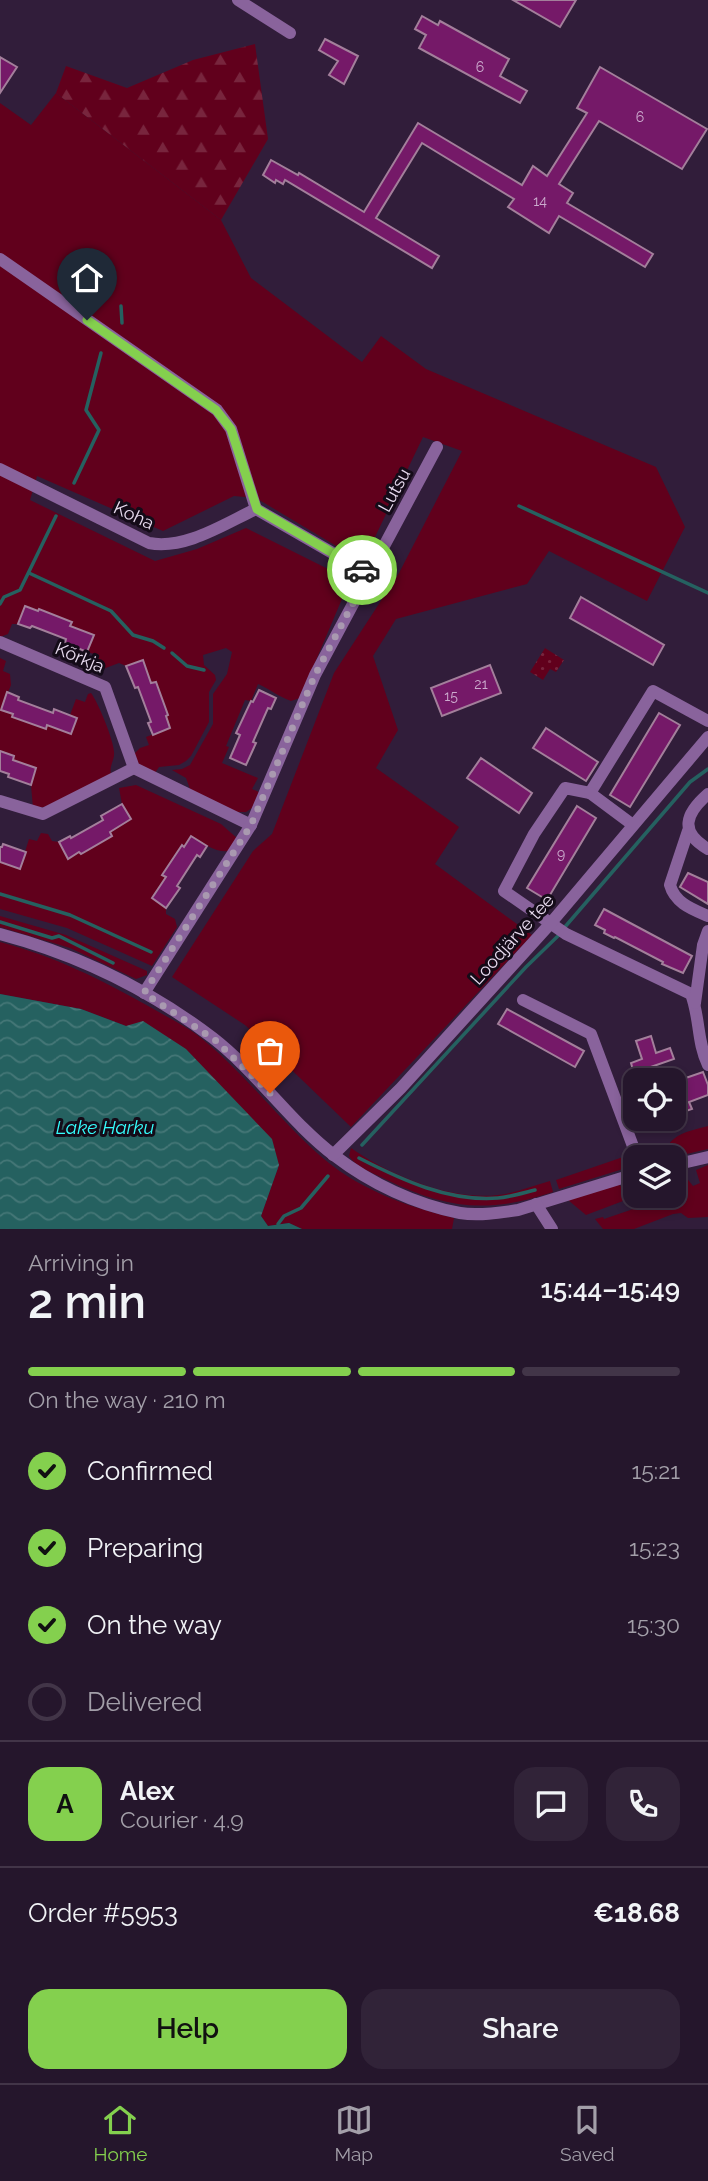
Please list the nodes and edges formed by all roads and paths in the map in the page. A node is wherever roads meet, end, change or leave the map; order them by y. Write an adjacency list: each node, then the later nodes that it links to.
1 (238, 0): 2 (street)
2 (290, 33)
3 (0, 259): 6 (street)
4 (438, 447): 7 (street, Lutsu)
5 (0, 469): 6 (street, Koha)
6 (257, 509): 7 (street)
7 (369, 573): 15 (street, Lutsu)
8 (0, 642): 11 (street, Kõrkja)
9 (708, 721): 12 (street)
10 (708, 737): 16 (street, Loodjärve tee)
11 (134, 768): 14 (street); 15 (street)
12 (590, 793): 16 (street); 20 (street)
13 (708, 794): 17 (street)
14 (0, 801)
15 (251, 825): 23 (street, Lutsu)
16 (633, 825): 20 (street, Loodjärve tee)
17 (688, 831): 18 (street); 19 (street)
18 (708, 849)
19 (708, 916)
20 (557, 928): 25 (street); 28 (street, Loodjärve tee)
21 (708, 931): 25 (street)
22 (0, 934): 23 (street)
23 (144, 993): 28 (street)
24 (523, 1000): 27 (street)
25 (695, 1003): 26 (street)
26 (708, 1065)
27 (633, 1145)
28 (333, 1156): 32 (street)
29 (708, 1157): 30 (street)
30 (686, 1162)
31 (623, 1178): 32 (street)
32 (536, 1204): 33 (street)
33 (552, 1229)

